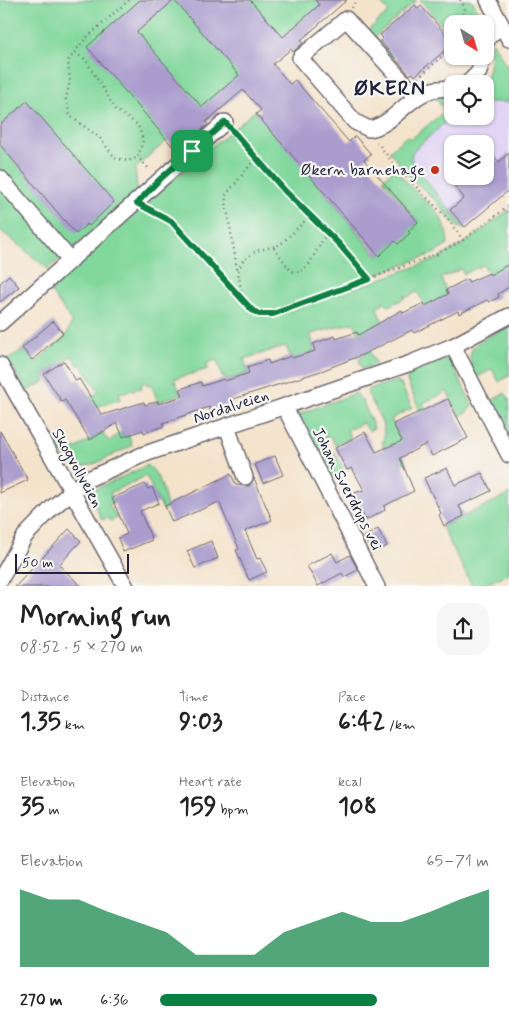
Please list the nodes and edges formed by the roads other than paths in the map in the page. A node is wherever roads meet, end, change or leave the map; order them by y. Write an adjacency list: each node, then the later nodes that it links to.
1 (488, 0): 2 (street)
2 (502, 25): 3 (street); 4 (street)
3 (494, 32)
4 (509, 39)
5 (444, 88): 6 (street)
6 (413, 92): 6 (street)
7 (225, 122): 9 (street)
8 (0, 178): 9 (street)
9 (71, 261): 11 (street)
10 (509, 316): 12 (street, Nordalveien)
11 (0, 323)
12 (453, 346): 14 (street, Nordalveien); 16 (street)
13 (0, 365): 18 (street, Skogvollveien)
14 (285, 408): 15 (street, Nordalveien); 21 (street, Johan Sverdrups vei)
15 (226, 427): 17 (street); 18 (street, Nordalveien)
16 (509, 456)
17 (245, 477)
18 (71, 491): 19 (street, Nordalveien); 20 (street, Skogvollveien)
19 (0, 580)
20 (126, 586)
21 (377, 586)

